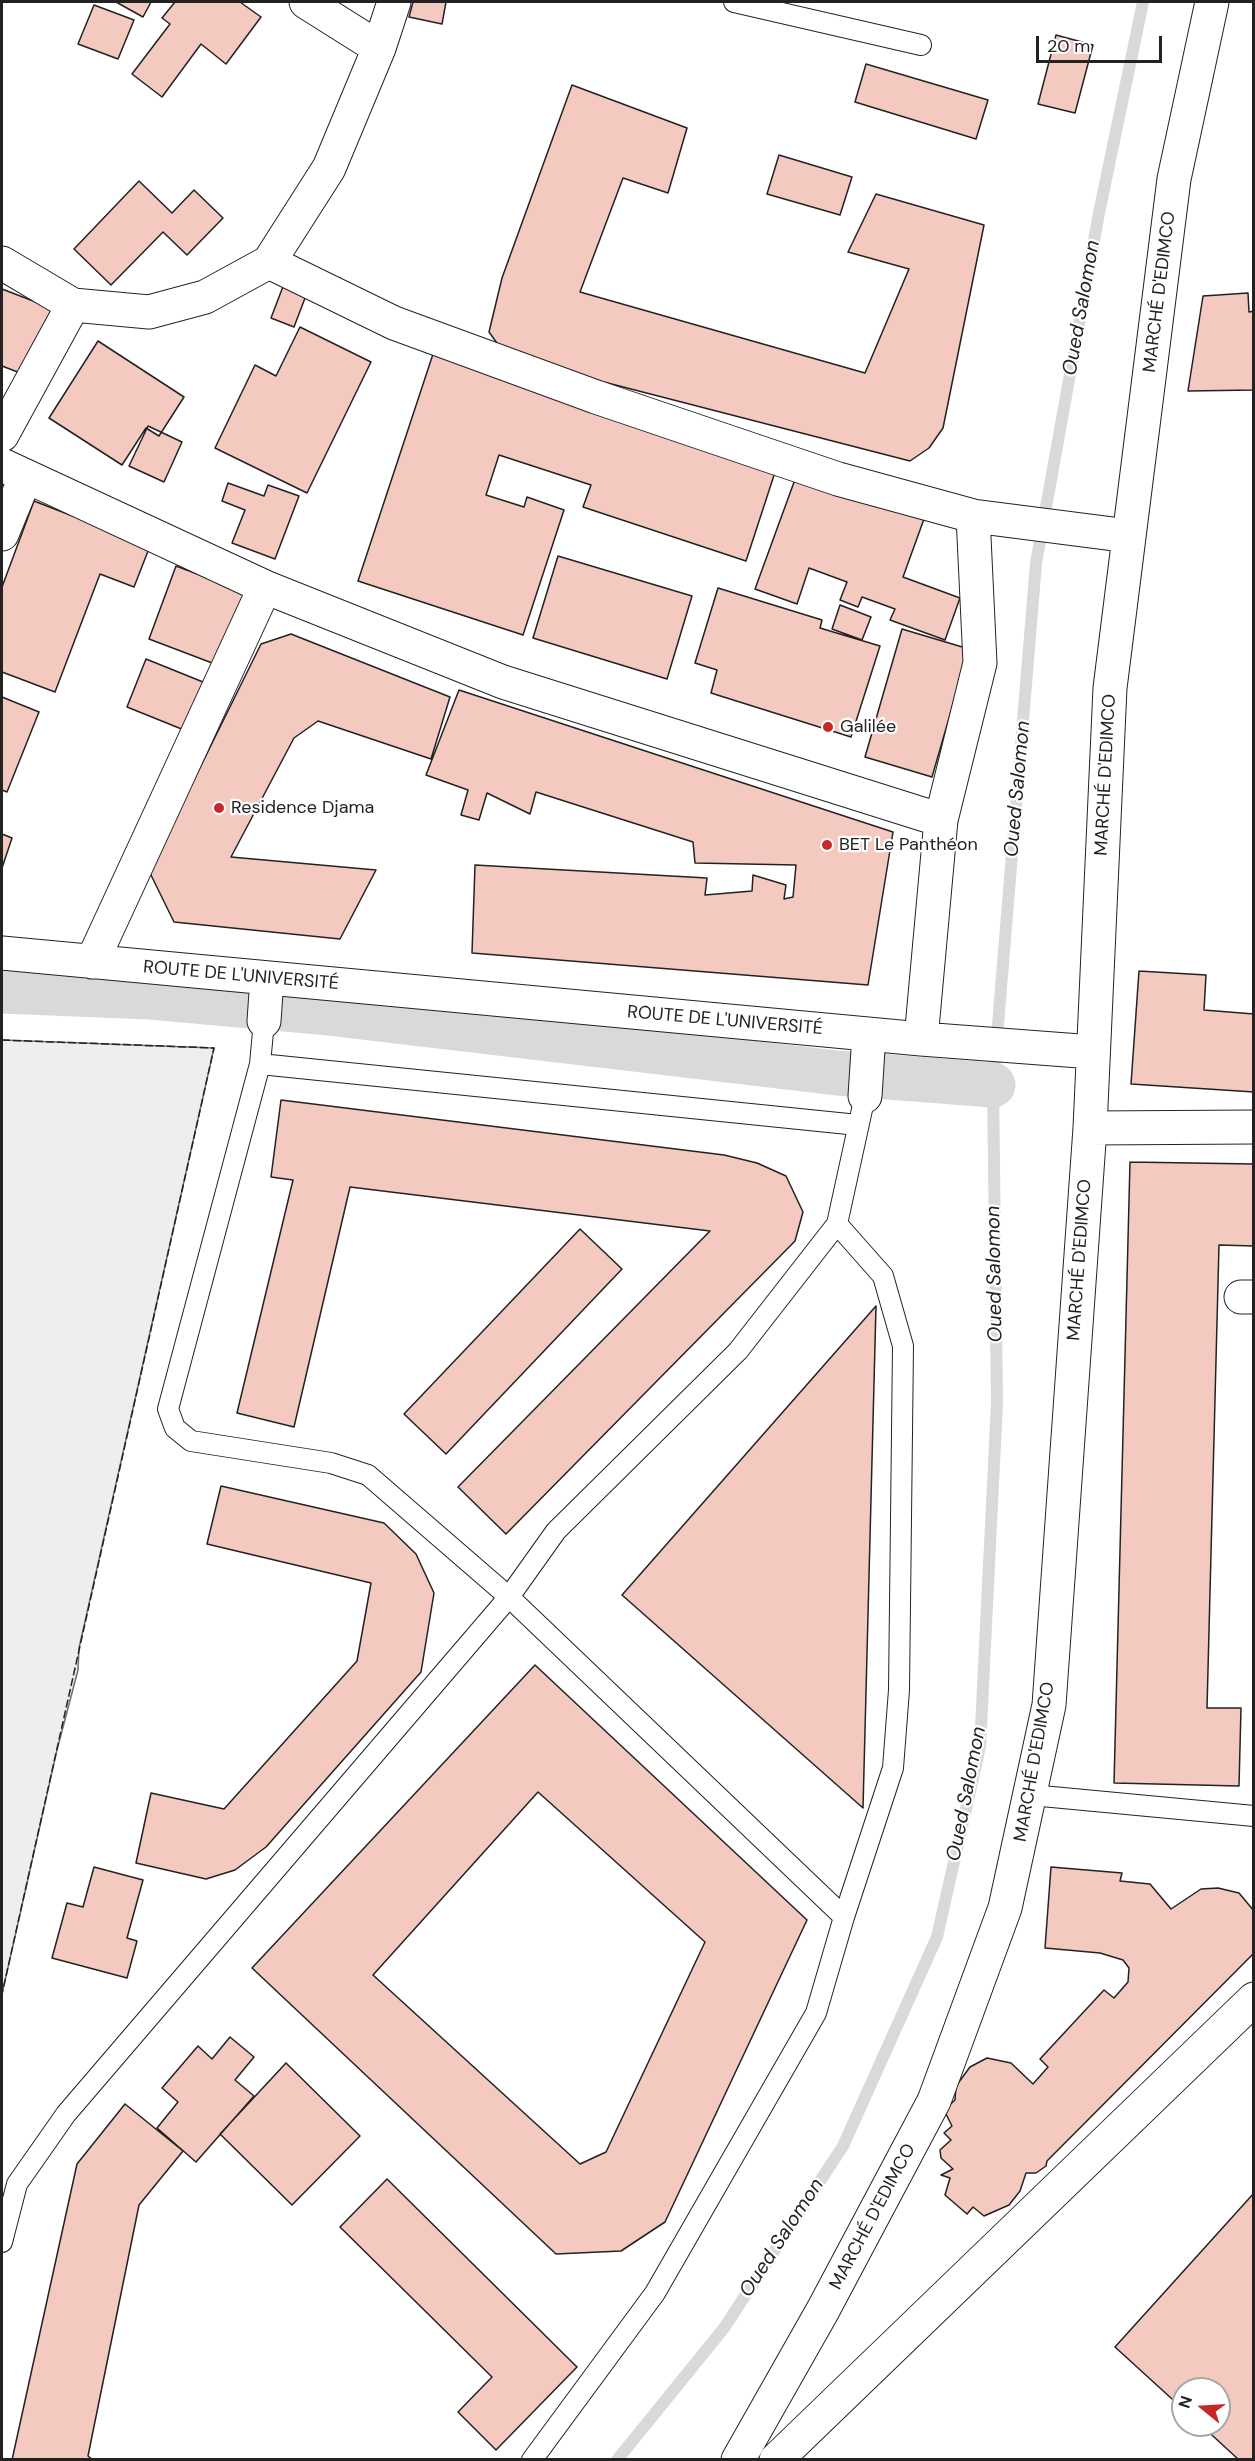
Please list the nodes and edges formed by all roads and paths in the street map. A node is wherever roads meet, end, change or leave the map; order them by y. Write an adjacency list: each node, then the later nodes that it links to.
1 (306, 2): 6 (street)
2 (394, 2): 6 (street)
3 (734, 2): 5 (lane)
4 (1212, 2): 14 (street, MARCHÉ D'EDIMCO)
5 (921, 45)
6 (379, 48): 7 (street)
7 (269, 262): 9 (street); 12 (street)
8 (2, 263): 9 (street)
9 (73, 305): 10 (street)
10 (2, 435)
11 (14, 471): 13 (street); 15 (street)
12 (983, 518): 14 (street); 16 (street)
13 (2, 534)
14 (1117, 535): 23 (street, MARCHÉ D'EDIMCO)
15 (266, 586): 16 (street); 18 (street)
16 (941, 820): 22 (street)
17 (2, 953): 18 (street, ROUTE DE L'UNIVERSITÉ)
18 (92, 962): 19 (street, ROUTE DE L'UNIVERSITÉ)
19 (267, 978): 20 (street); 21 (street, ROUTE DE L'UNIVERSITÉ)
20 (264, 1021): 24 (lane)
21 (869, 1039): 22 (street, ROUTE DE L'UNIVERSITÉ); 25 (street)
22 (921, 1039): 23 (street, ROUTE DE L'UNIVERSITÉ)
23 (1093, 1052): 27 (street, MARCHÉ D'EDIMCO)
24 (260, 1064): 25 (lane); 29 (lane)
25 (862, 1110): 28 (lane)
26 (1254, 1127): 27 (street)
27 (1090, 1128): 30 (street, MARCHÉ D'EDIMCO)
28 (837, 1224): 29 (lane); 32 (lane)
29 (509, 1597): 32 (lane); 34 (lane)
30 (1031, 1795): 31 (lane); 36 (street, MARCHÉ D'EDIMCO)
31 (1254, 1816)
32 (844, 1917): 35 (lane)
33 (1254, 1999): 37 (street)
34 (2, 2242)
35 (532, 2460)
36 (738, 2460)
37 (776, 2460)

